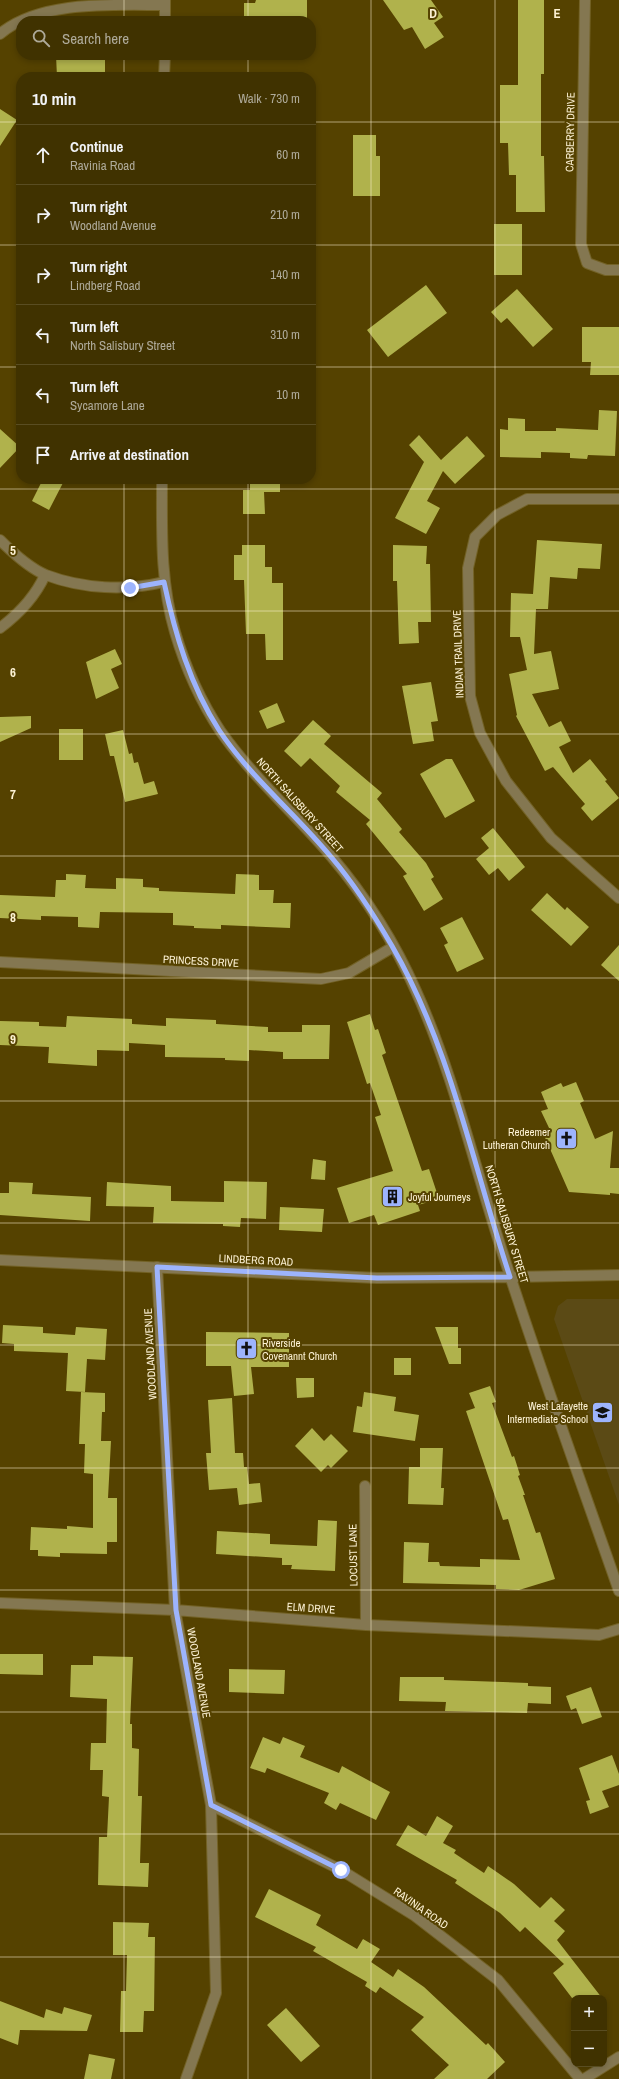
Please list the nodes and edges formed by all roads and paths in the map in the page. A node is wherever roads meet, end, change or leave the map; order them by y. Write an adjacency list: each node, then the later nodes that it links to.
1 (585, 0): 9 (street, CARBERRY DRIVE)
2 (165, 3): 3 (street); 4 (street)
3 (28, 16)
4 (165, 16)
5 (16, 21): 6 (street)
6 (0, 34)
7 (165, 60): 8 (street)
8 (164, 72)
9 (619, 270)
10 (162, 484): 14 (street, NORTH SALISBURY STREET)
11 (619, 499): 16 (street, INDIAN TRAIL DRIVE)
12 (0, 540): 13 (street)
13 (45, 574): 14 (street); 15 (street)
14 (164, 582): 17 (street, NORTH SALISBURY STREET)
15 (0, 628)
16 (619, 898)
17 (392, 947): 18 (street, PRINCESS DRIVE); 22 (street, NORTH SALISBURY STREET)
18 (0, 962)
19 (0, 1260): 20 (street, LINDBERG ROAD)
20 (157, 1267): 22 (street, LINDBERG ROAD); 26 (street, WOODLAND AVENUE)
21 (619, 1275): 22 (street, LINDBERG ROAD)
22 (510, 1277): 24 (street, NORTH SALISBURY STREET)
23 (364, 1486): 27 (street, LOCUST LANE)
24 (619, 1591)
25 (0, 1603): 26 (street, ELM DRIVE)
26 (176, 1610): 27 (street, ELM DRIVE); 29 (street, WOODLAND AVENUE)
27 (366, 1625): 28 (street, ELM DRIVE)
28 (619, 1629)
29 (211, 1805): 31 (street, WOODLAND AVENUE); 32 (street, RAVINIA ROAD)
30 (619, 2057): 33 (street)
31 (186, 2079)
32 (580, 2079)
33 (584, 2079)

